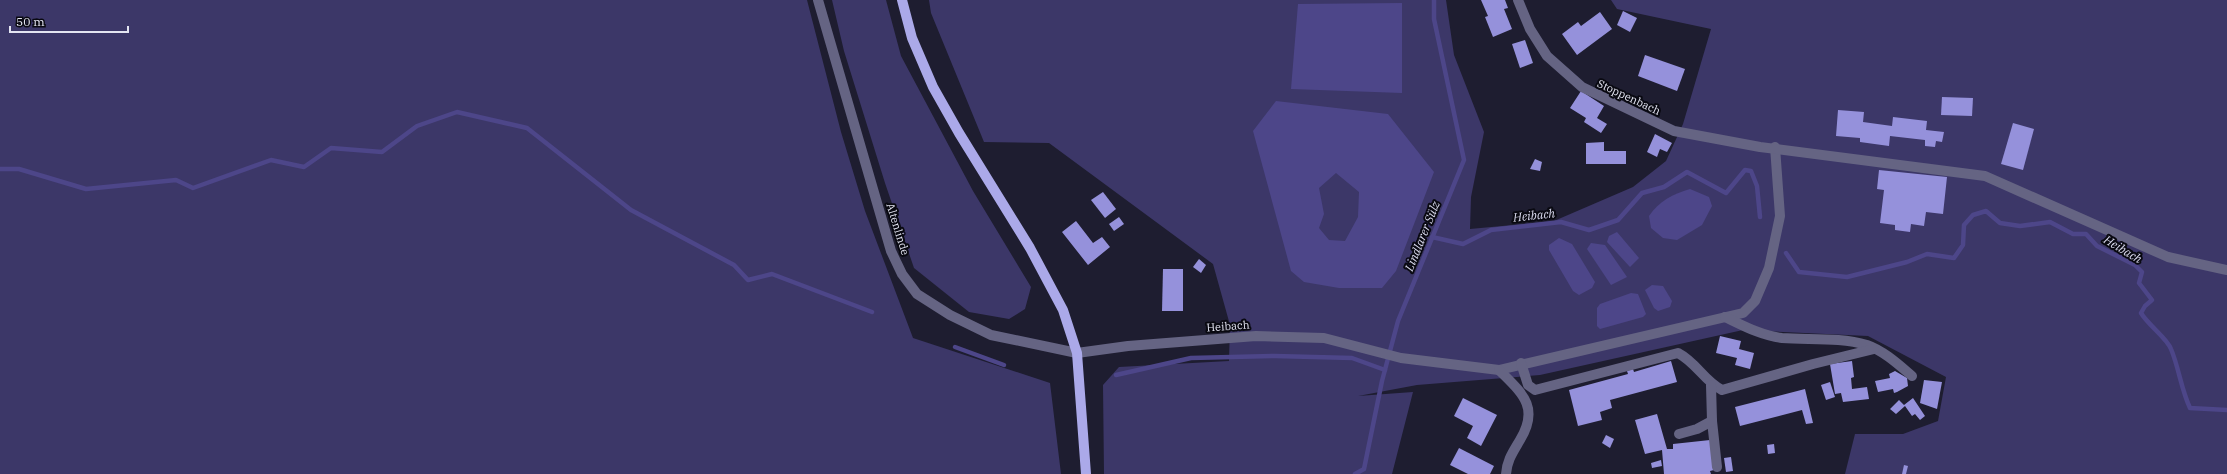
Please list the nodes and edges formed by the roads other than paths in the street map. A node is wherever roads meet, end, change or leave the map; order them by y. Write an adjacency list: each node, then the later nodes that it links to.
1 (818, 0): 8 (street, Altenlinde)
2 (902, 0): 8 (main road)
3 (1518, 0): 4 (street, Stoppenbach)
4 (1775, 147): 5 (street); 6 (street, Heibach)
5 (2227, 270)
6 (1724, 317): 7 (street); 9 (street, Heibach)
7 (1874, 349): 11 (street); 12 (street)
8 (1077, 353): 10 (street, Heibach); 16 (main road)
9 (1521, 363): 10 (street, Heibach); 12 (street)
10 (1499, 370): 17 (street)
11 (1912, 376)
12 (1711, 385): 13 (street)
13 (1712, 421): 14 (street); 15 (street)
14 (1679, 434)
15 (1717, 468)
16 (1086, 474)
17 (1506, 474)

